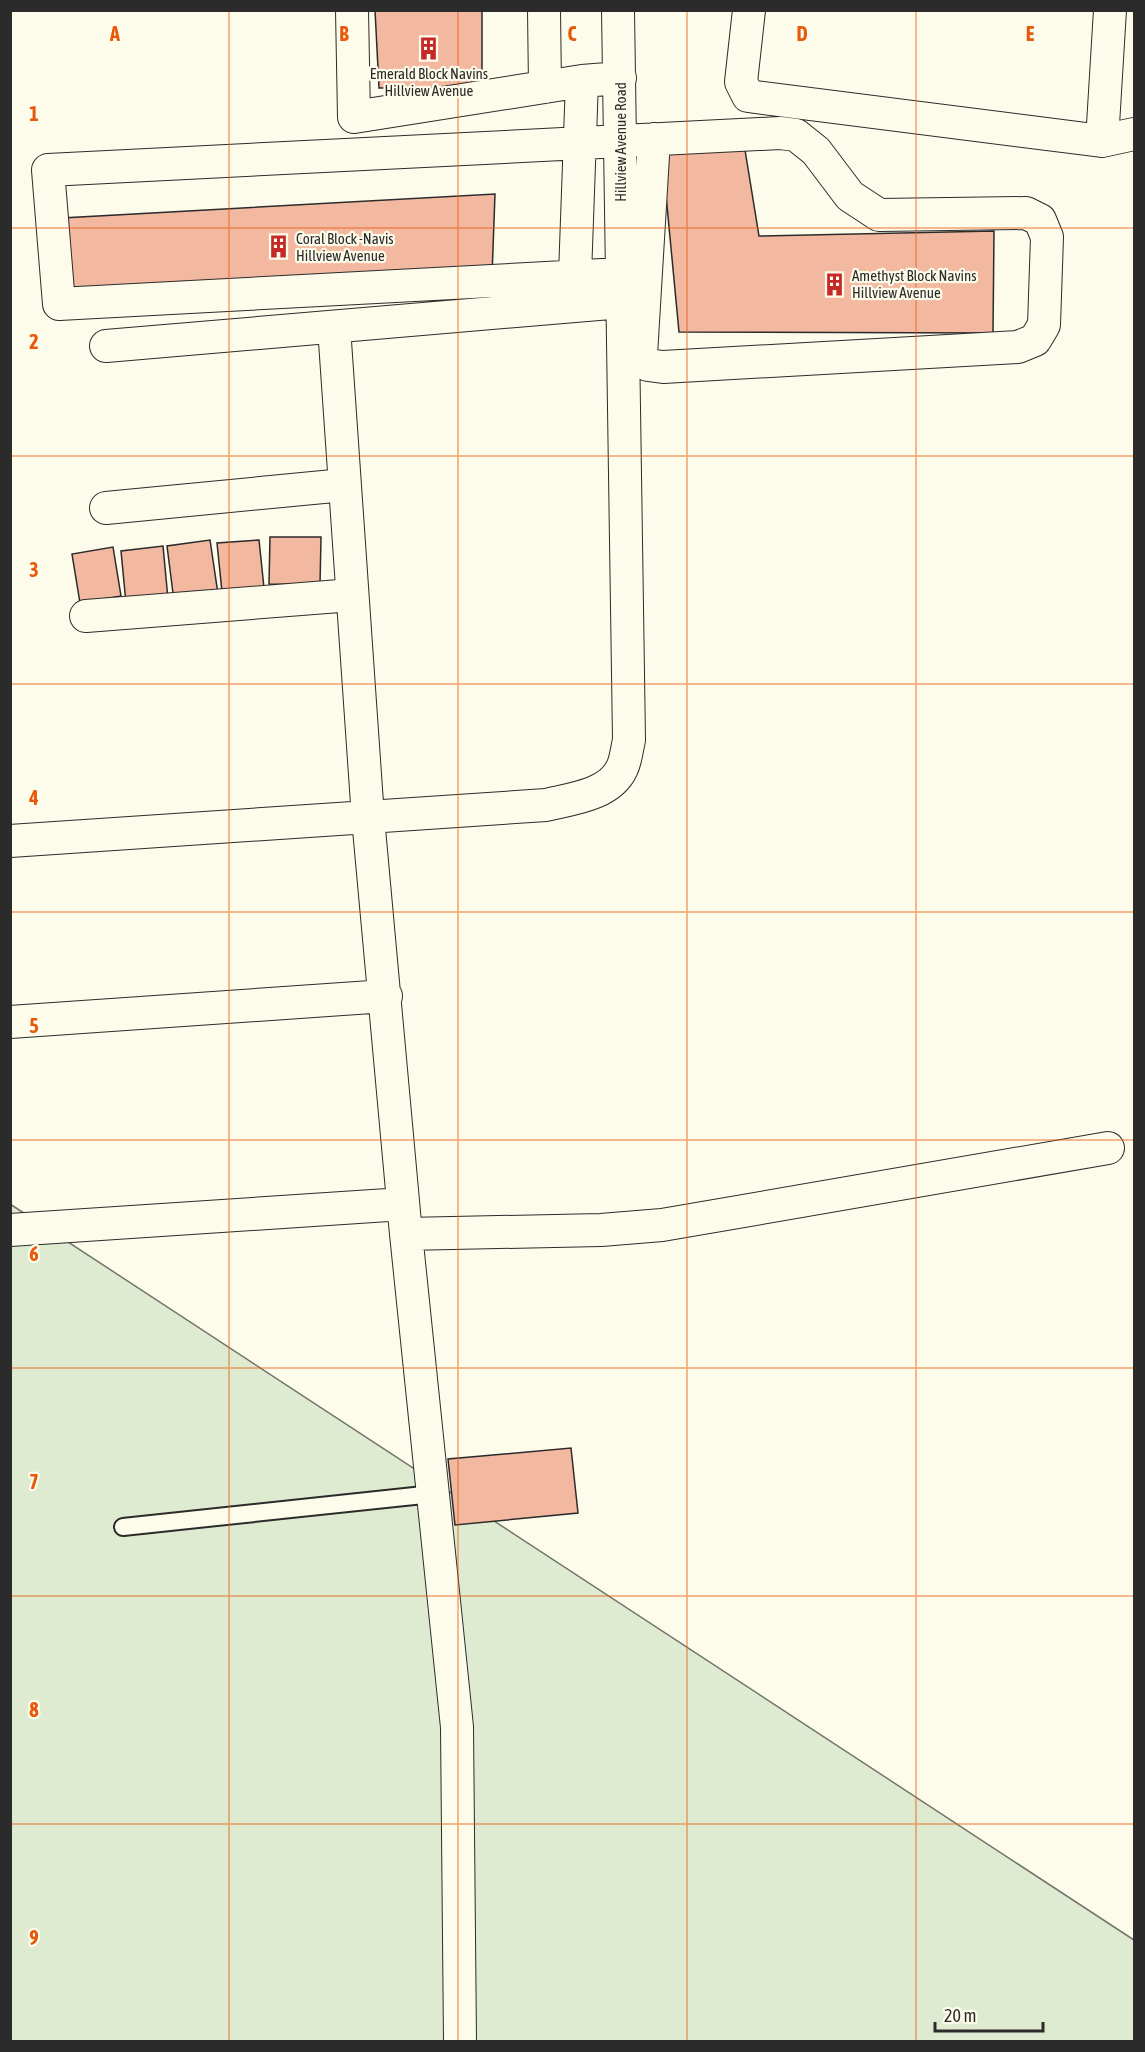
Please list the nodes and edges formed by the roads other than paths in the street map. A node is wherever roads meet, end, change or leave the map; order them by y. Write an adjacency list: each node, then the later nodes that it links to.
1 (352, 10): 8 (street)
2 (544, 10): 8 (street)
3 (618, 10): 6 (street, Hillview Avenue Road)
4 (749, 10): 12 (street)
5 (1110, 10): 12 (street)
6 (620, 78): 7 (street); 11 (street, Hillview Avenue Road)
7 (582, 81): 8 (street); 13 (street)
8 (545, 87)
9 (1134, 134): 12 (street)
10 (654, 139): 10 (street); 11 (street)
11 (619, 140): 13 (street); 15 (street, Hillview Avenue Road)
12 (1102, 141)
13 (580, 142): 14 (street); 14 (street)
14 (575, 275): 15 (street)
15 (622, 288): 16 (street); 22 (street, Hillview Avenue Road)
16 (334, 327): 17 (street); 18 (street)
17 (106, 346)
18 (344, 485): 19 (street); 20 (street)
19 (106, 508)
20 (352, 595): 21 (street); 22 (street)
21 (86, 616)
22 (368, 818): 23 (street, Hillview Avenue Road); 24 (street)
23 (10, 841)
24 (386, 996): 25 (street); 27 (street)
25 (10, 1022)
26 (1108, 1148): 29 (street)
27 (403, 1204): 28 (street); 29 (street)
28 (10, 1230)
29 (406, 1234): 30 (street)
30 (433, 1494): 31 (lane); 32 (street)
31 (123, 1527)
32 (460, 2042)

